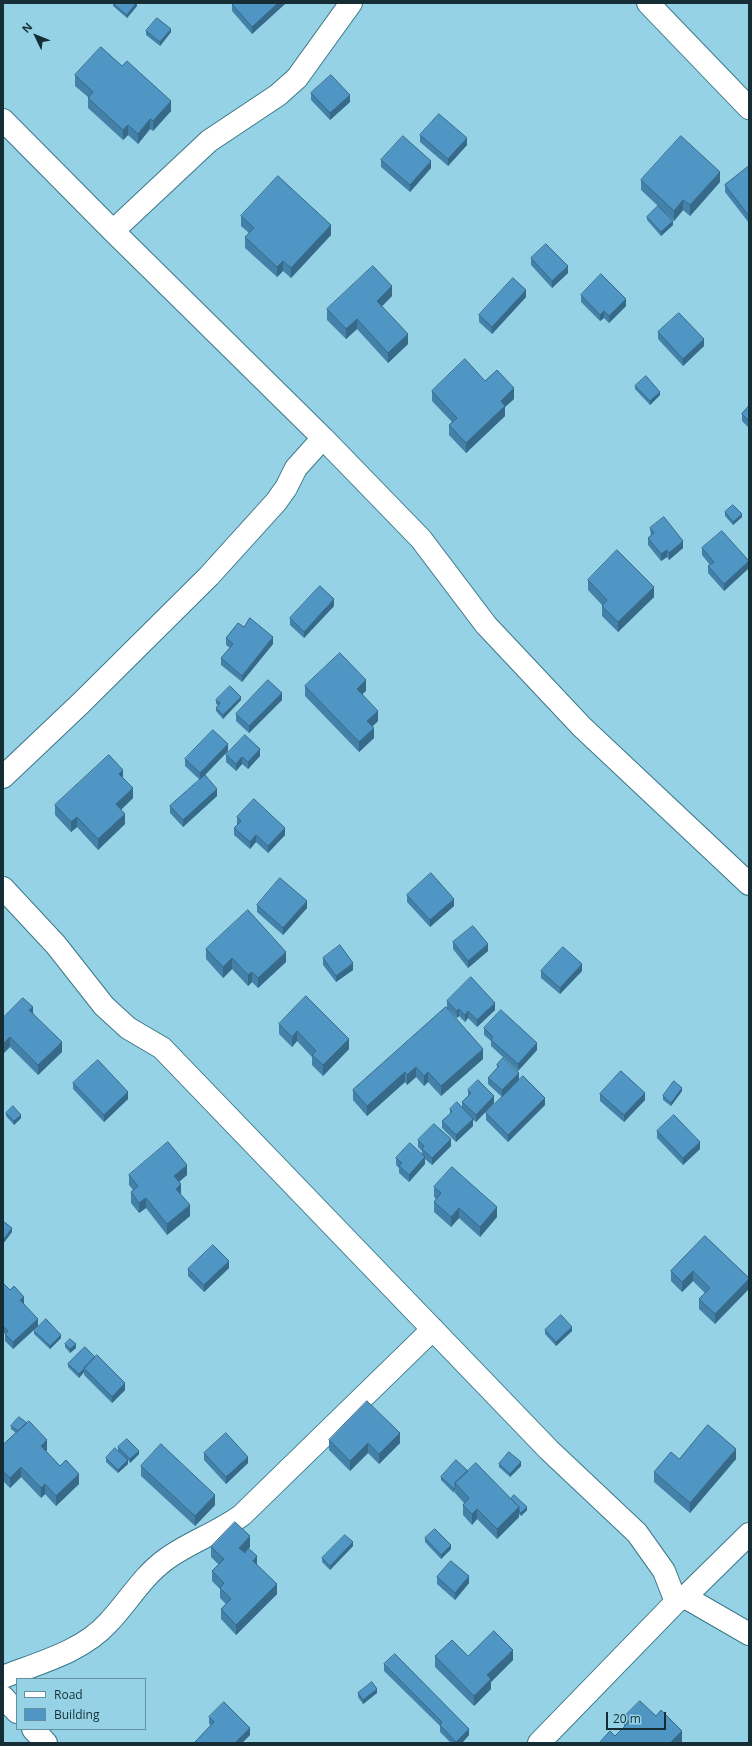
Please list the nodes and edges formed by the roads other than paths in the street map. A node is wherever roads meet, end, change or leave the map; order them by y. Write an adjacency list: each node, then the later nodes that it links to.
1 (351, 3): 5 (street)
2 (648, 3): 3 (street)
3 (749, 108)
4 (3, 120): 5 (street)
5 (113, 231): 6 (street)
6 (322, 438): 7 (street); 8 (street)
7 (3, 777)
8 (749, 884)
9 (3, 888): 10 (street)
10 (433, 1329): 12 (street); 14 (street)
11 (749, 1534): 12 (street)
12 (681, 1600): 13 (street); 19 (street)
13 (749, 1634)
14 (3, 1677)
15 (3, 1697): 16 (street)
16 (16, 1711)
17 (34, 1730): 18 (street)
18 (46, 1743)
19 (539, 1743)

